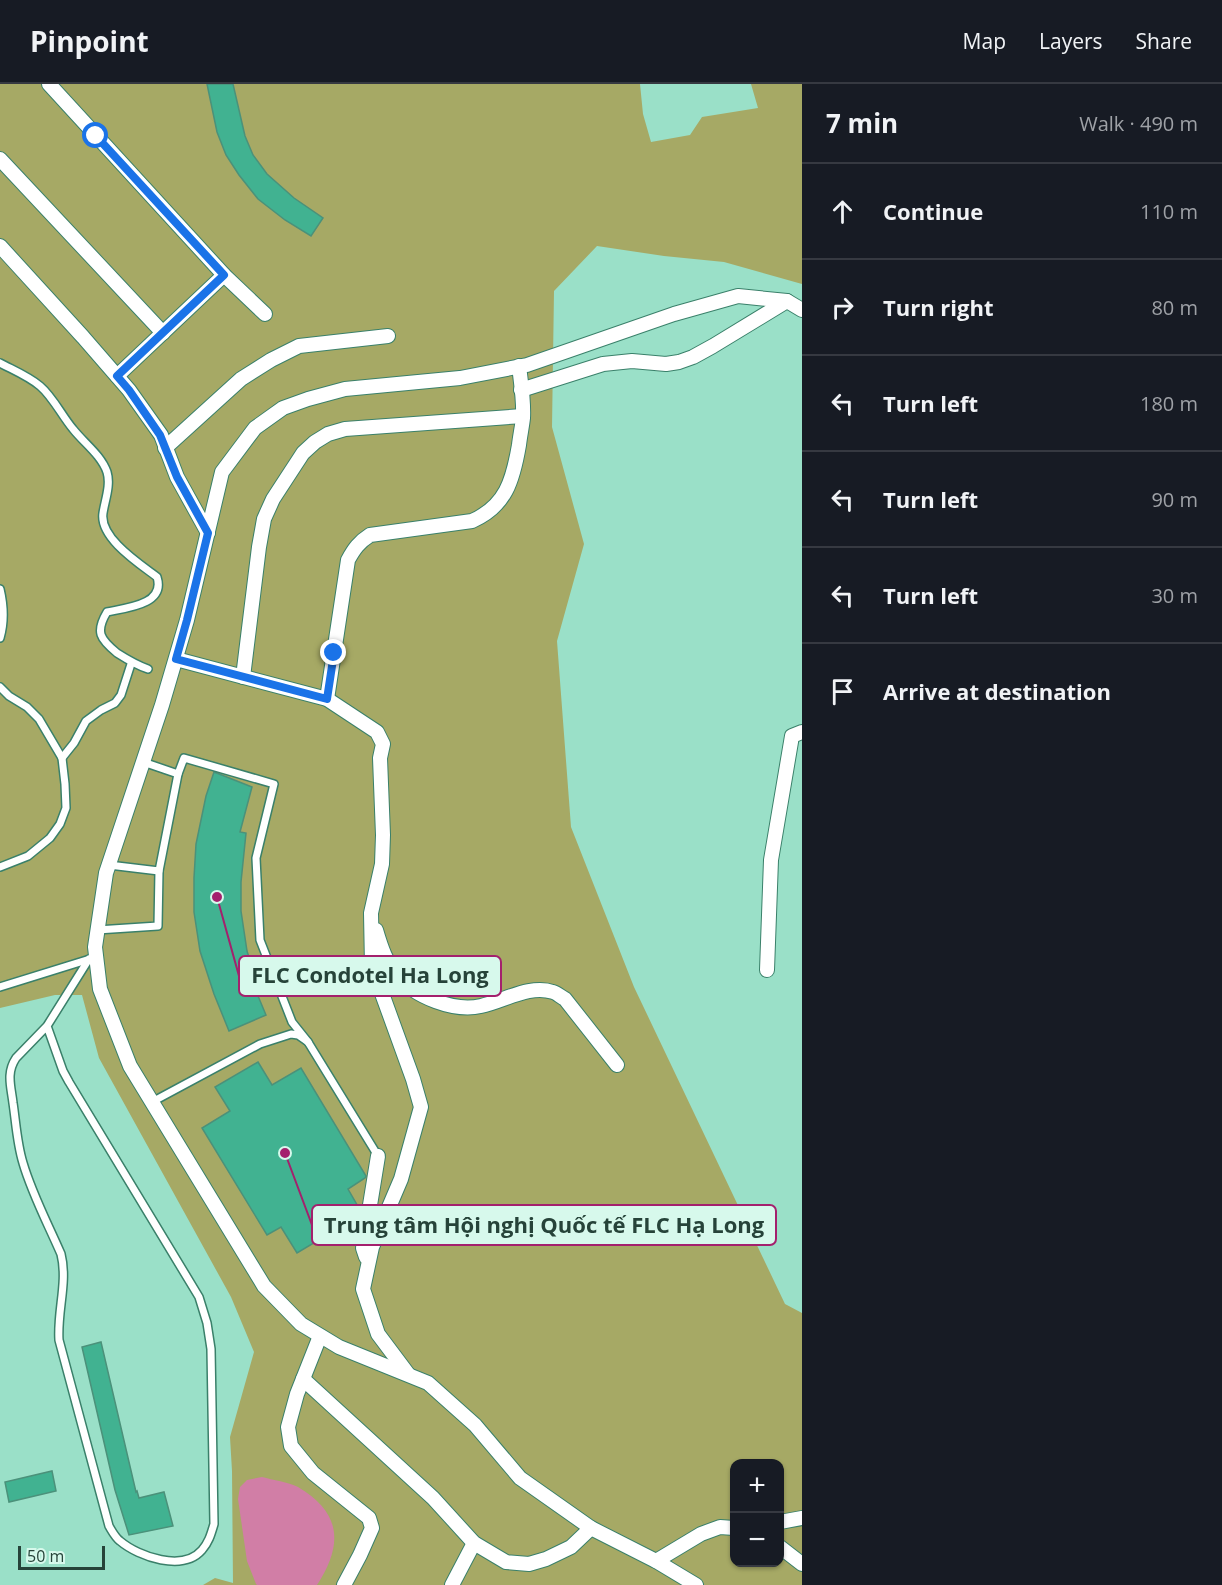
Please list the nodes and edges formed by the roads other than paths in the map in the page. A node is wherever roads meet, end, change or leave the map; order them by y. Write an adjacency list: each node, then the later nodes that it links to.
1 (49, 84): 4 (street)
2 (0, 159): 8 (street)
3 (0, 246): 12 (street)
4 (224, 275): 7 (street); 8 (street)
5 (787, 301): 6 (street); 11 (street); 13 (street)
6 (802, 309)
7 (265, 314)
8 (163, 333): 12 (street)
9 (388, 336): 15 (street)
10 (0, 363): 20 (lane)
11 (519, 366): 13 (street); 16 (street)
12 (117, 376): 15 (street)
13 (521, 390): 14 (street)
14 (523, 416): 22 (street); 24 (street)
15 (165, 448): 16 (street)
16 (208, 533): 19 (street)
17 (0, 589): 18 (lane)
18 (0, 638)
19 (176, 659): 22 (street); 27 (street)
20 (131, 664): 21 (lane); 26 (lane)
21 (148, 669)
22 (243, 677): 24 (street)
23 (0, 687): 26 (lane)
24 (327, 699): 32 (street)
25 (797, 734): 35 (street)
26 (62, 758): 30 (lane)
27 (143, 762): 28 (lane); 29 (street)
28 (178, 774): 31 (lane); 38 (lane)
29 (109, 865): 31 (lane); 33 (street)
30 (0, 867)
31 (159, 871): 33 (lane)
32 (371, 913): 39 (street); 42 (street)
33 (97, 930): 34 (street)
34 (92, 958): 36 (lane); 37 (lane); 40 (street)
35 (767, 970)
36 (0, 987)
37 (47, 1026): 37 (lane)
38 (308, 1042): 40 (lane); 41 (lane)
39 (617, 1065)
40 (152, 1102): 43 (street)
41 (378, 1156): 42 (street)
42 (368, 1263): 44 (street)
43 (320, 1336): 44 (street); 45 (street)
44 (410, 1376): 48 (street)
45 (303, 1379): 50 (street); 54 (street)
46 (802, 1518): 47 (street)
47 (784, 1521)
48 (591, 1528): 50 (street); 52 (street)
49 (730, 1528): 52 (street)
50 (474, 1544): 55 (street)
51 (784, 1550): 53 (street)
52 (657, 1561): 56 (street)
53 (802, 1564)
54 (344, 1585)
55 (452, 1585)
56 (696, 1585)

